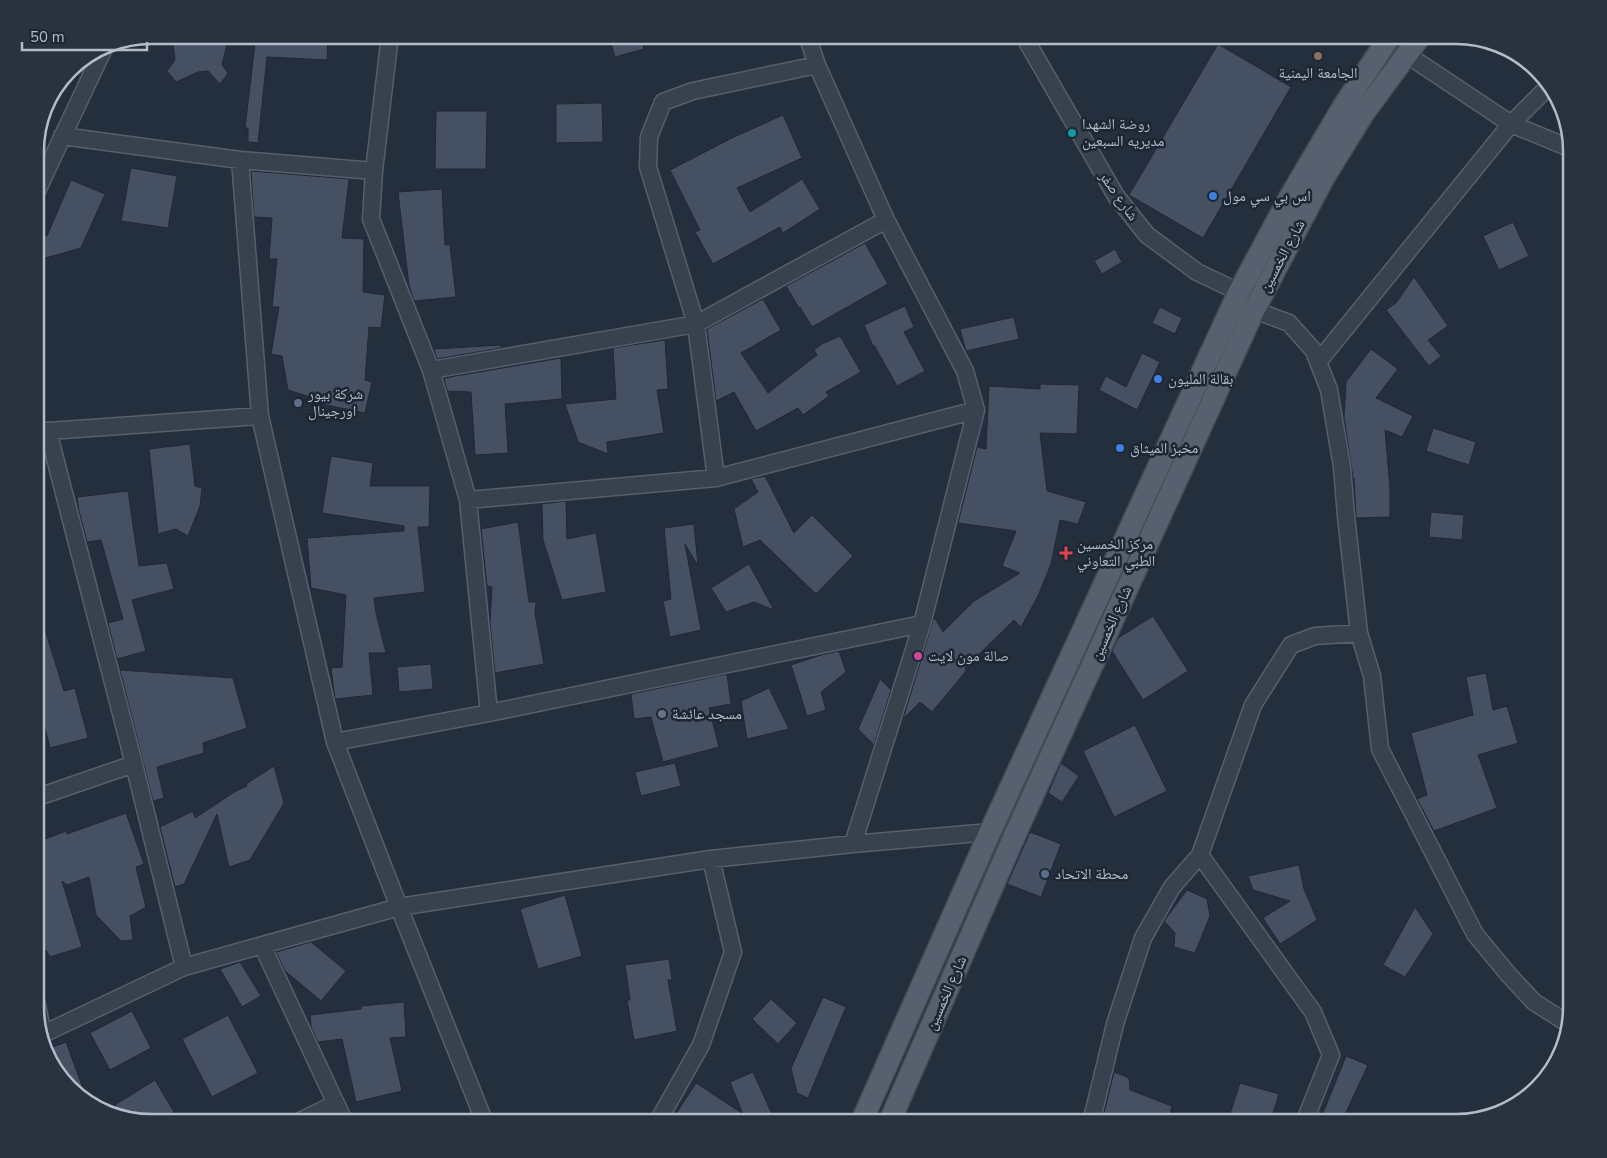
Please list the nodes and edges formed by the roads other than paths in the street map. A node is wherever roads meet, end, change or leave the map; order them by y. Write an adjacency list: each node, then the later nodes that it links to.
1 (389, 44): 14 (street)
2 (810, 44): 8 (street)
3 (1035, 44): 17 (street, شارع صفر)
4 (1385, 44): 17 (main road, شارع الخمسين)
5 (1414, 44): 6 (main road, شارع الخمسين)
6 (1406, 54): 10 (street); 18 (main road, شارع الخمسين)
7 (100, 57): 11 (street)
8 (817, 64): 16 (street); 19 (street)
9 (1544, 91): 10 (street)
10 (1511, 124): 12 (street); 20 (street)
11 (62, 136): 13 (street); 15 (street)
12 (1563, 145)
13 (240, 160): 14 (street); 23 (street)
14 (374, 171): 21 (street)
15 (44, 175)
16 (886, 220): 19 (street); 22 (street)
17 (1239, 292): 34 (main road, شارع الخمسين)
18 (1254, 310): 20 (street); 40 (main road, شارع الخمسين)
19 (696, 324): 21 (street); 26 (street)
20 (1318, 362): 29 (street)
21 (431, 370): 27 (street)
22 (976, 410): 26 (street); 28 (street)
23 (260, 416): 24 (street); 31 (street)
24 (44, 431)
25 (44, 438): 32 (street)
26 (716, 478): 27 (street)
27 (468, 500): 30 (street)
28 (922, 624): 30 (street); 35 (street)
29 (1360, 633): 36 (street); 43 (street)
30 (489, 714): 31 (street)
31 (335, 742): 39 (street)
32 (134, 764): 33 (street); 42 (street)
33 (44, 795)
34 (990, 832): 35 (street); 38 (main road, شارع الخمسين)
35 (853, 844): 37 (street)
36 (1200, 855): 52 (street); 53 (street)
37 (711, 859): 39 (street); 49 (street)
38 (959, 904): 40 (main road); 50 (main road, شارع الخمسين)
39 (399, 907): 41 (street); 48 (street)
40 (981, 913): 51 (main road, شارع الخمسين)
41 (262, 945): 42 (street); 45 (street)
42 (184, 967): 44 (street)
43 (1562, 1020)
44 (47, 1033)
45 (335, 1104): 46 (street); 47 (street)
46 (314, 1114)
47 (340, 1114)
48 (481, 1114)
49 (662, 1114)
50 (865, 1114)
51 (893, 1114)
52 (1093, 1114)
53 (1308, 1114)

